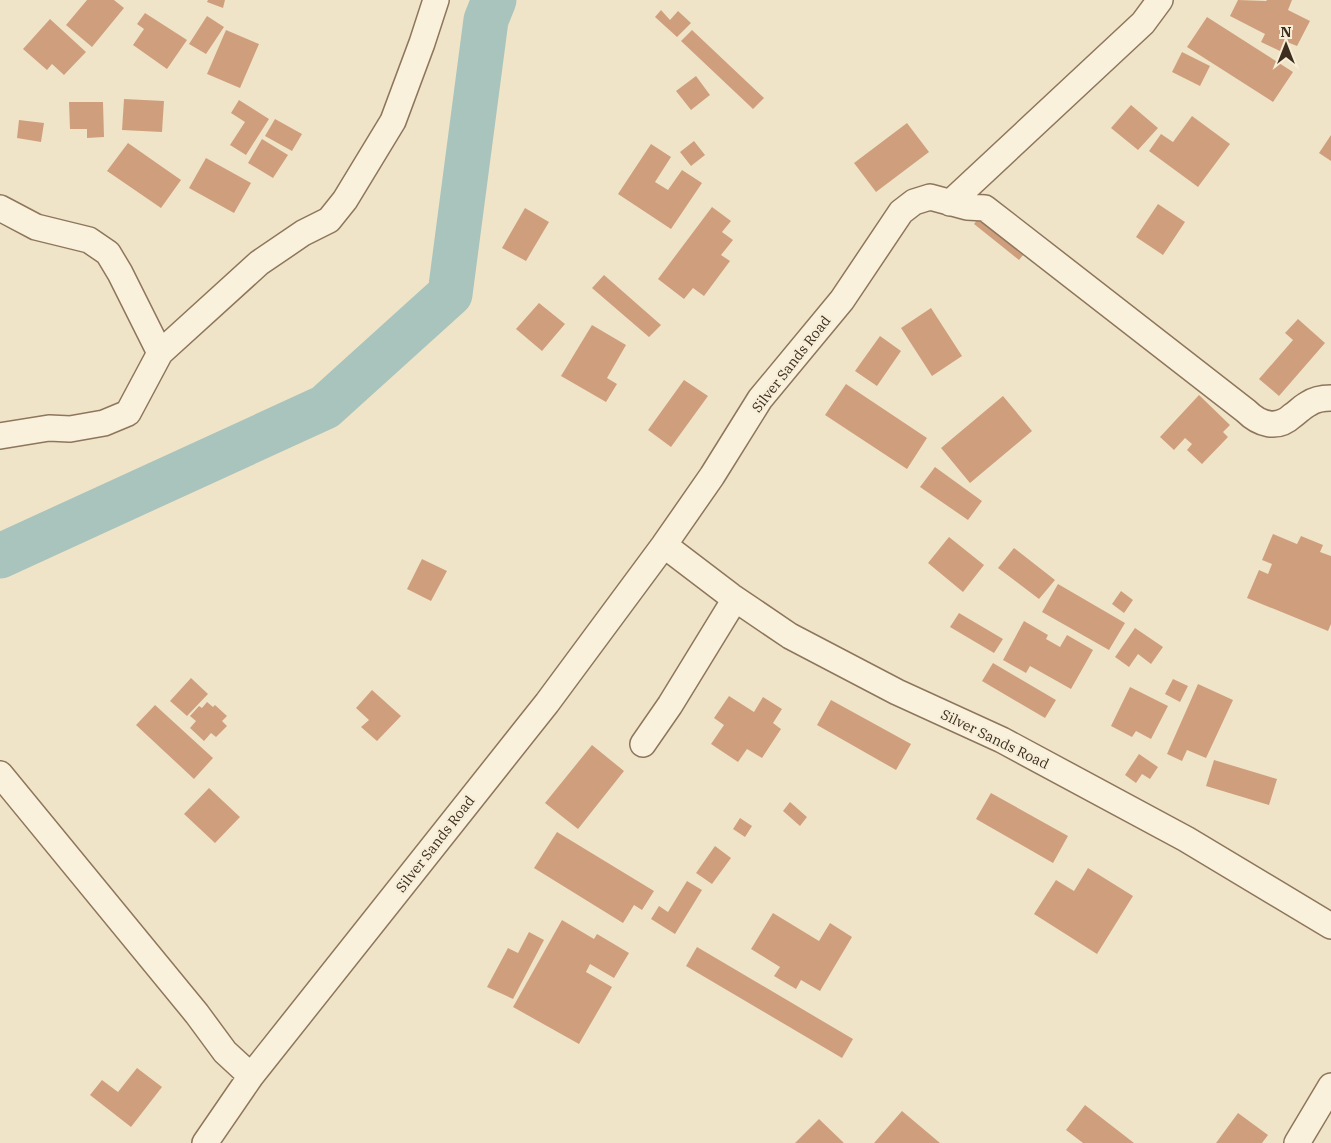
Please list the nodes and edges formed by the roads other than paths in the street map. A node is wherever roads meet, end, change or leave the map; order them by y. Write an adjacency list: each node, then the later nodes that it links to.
1 (436, 0): 5 (street)
2 (1160, 0): 3 (street, Silver Sands Road)
3 (940, 200): 6 (street); 8 (street, Silver Sands Road)
4 (0, 208): 5 (street)
5 (160, 353): 7 (street)
6 (1331, 398)
7 (0, 436)
8 (664, 545): 9 (street, Silver Sands Road); 13 (street, Silver Sands Road)
9 (735, 599): 10 (street); 12 (street, Silver Sands Road)
10 (643, 744)
11 (0, 774): 13 (street)
12 (1331, 926)
13 (251, 1076): 15 (street, Silver Sands Road)
14 (1331, 1086): 16 (street)
15 (205, 1143)
16 (1297, 1143)

